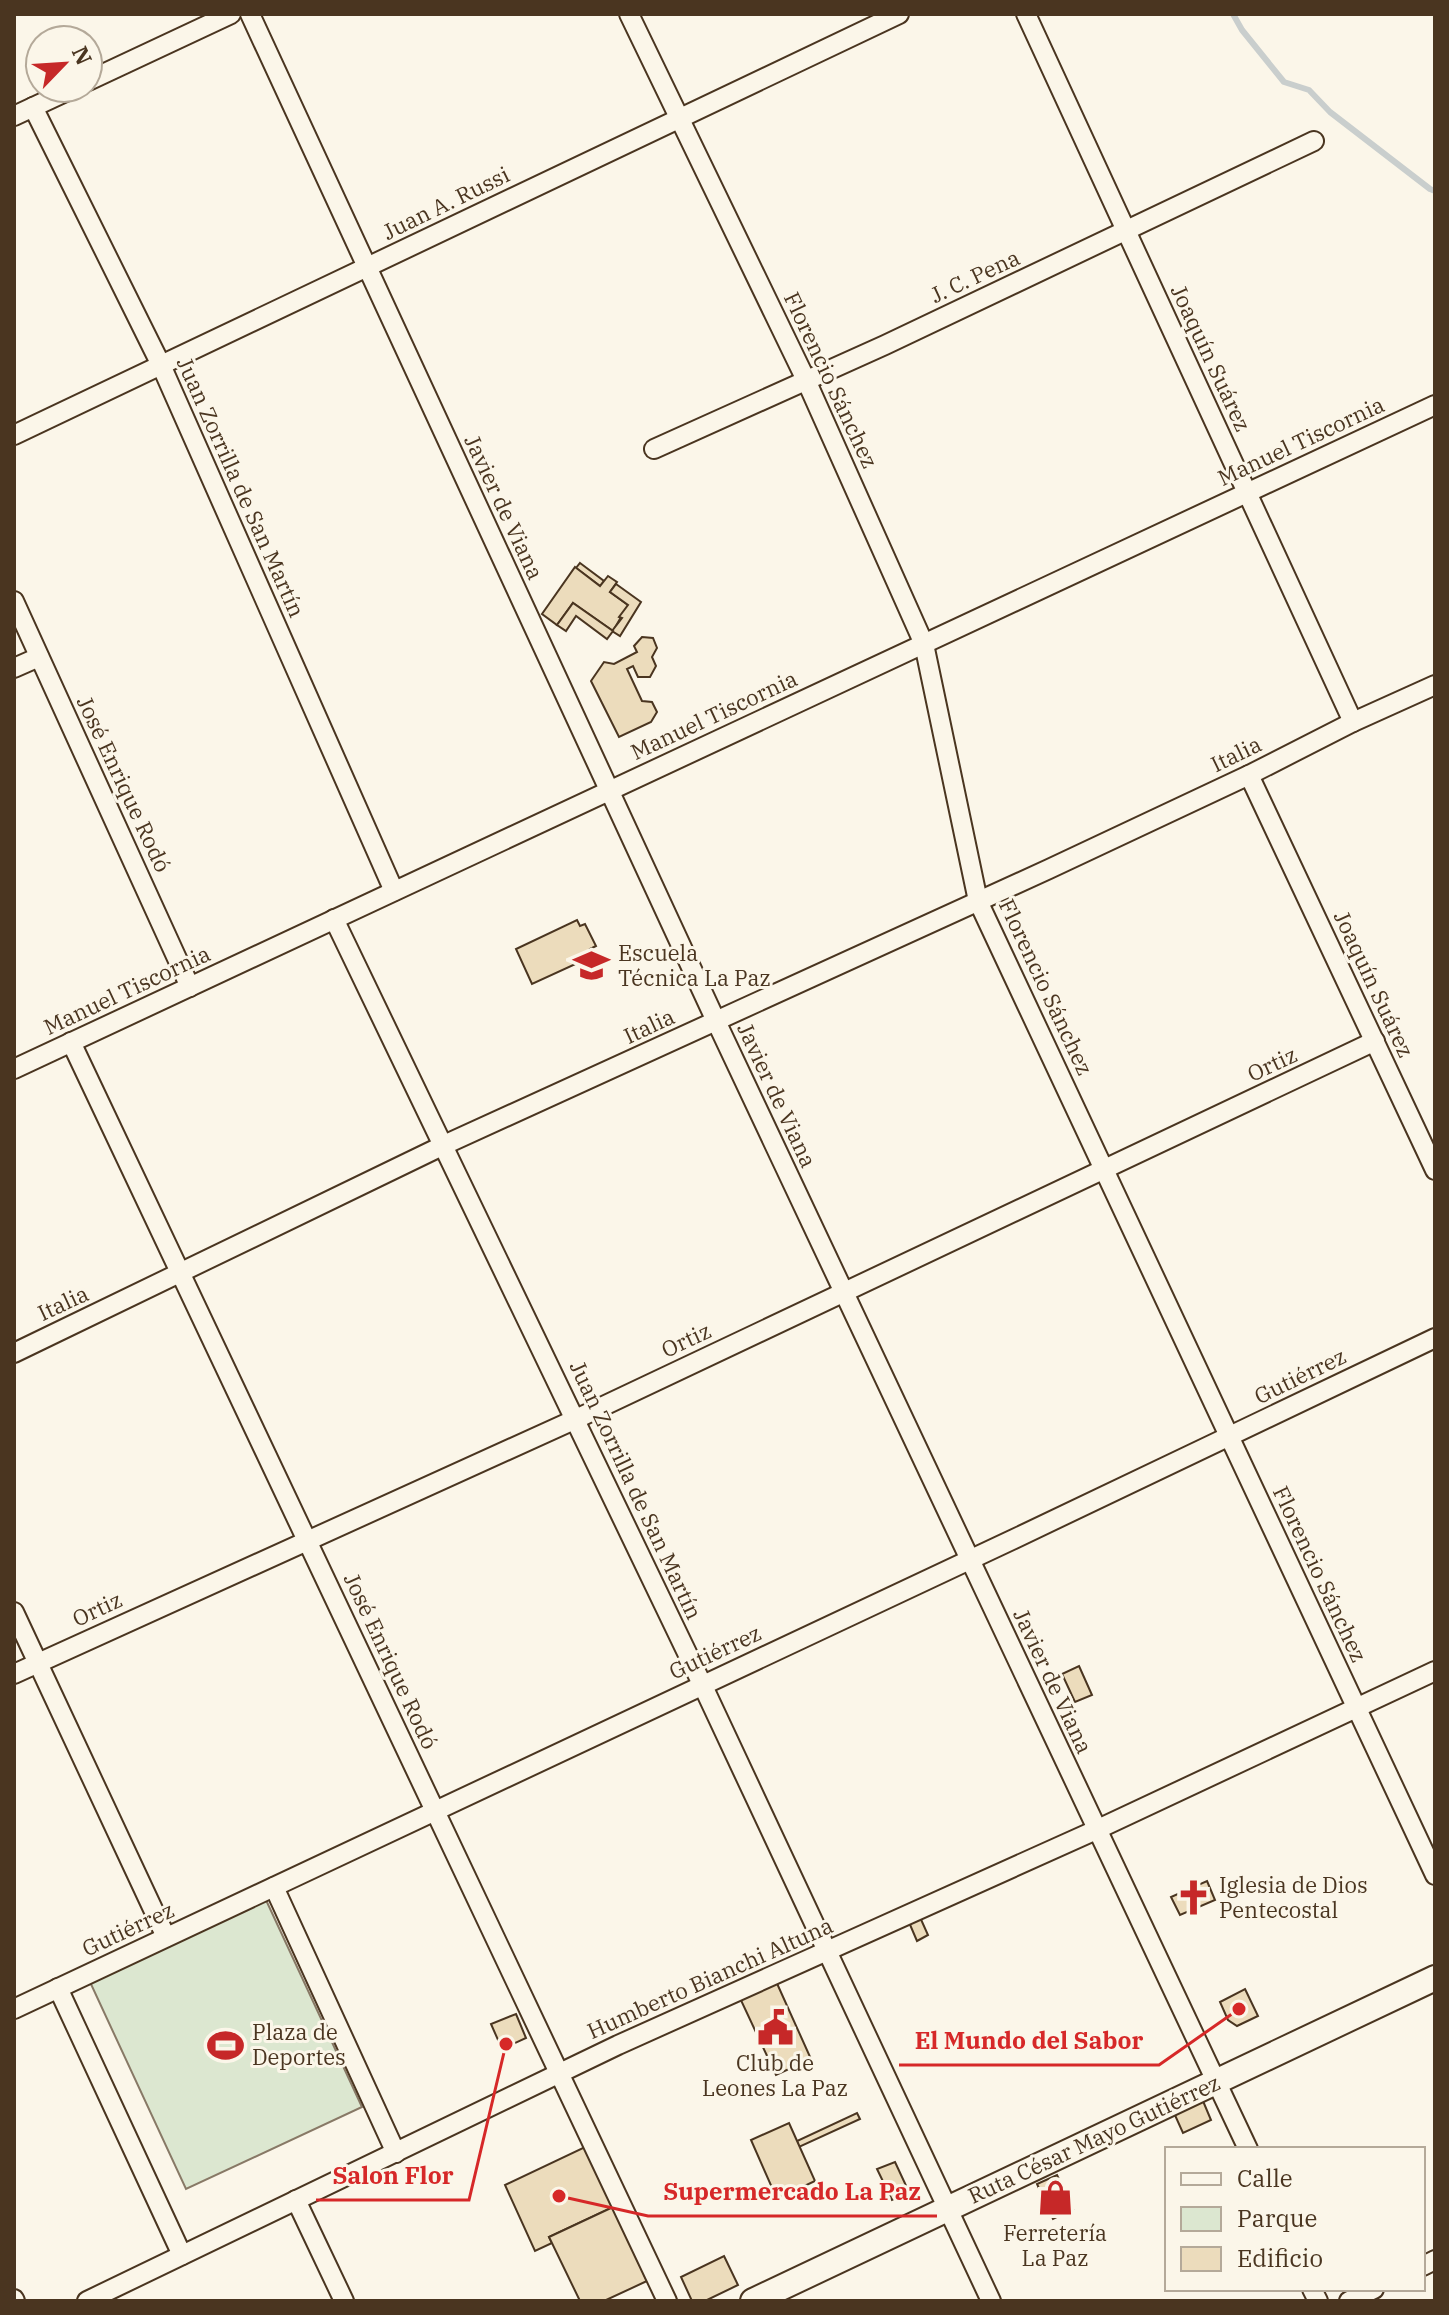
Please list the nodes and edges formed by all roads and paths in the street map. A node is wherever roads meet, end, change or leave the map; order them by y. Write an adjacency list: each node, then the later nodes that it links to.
1 (231, 14): 6 (street)
2 (250, 14): 13 (street, Javier de Viana)
3 (629, 14): 10 (street, Florencio Sánchez)
4 (899, 14): 10 (street, Juan A. Russi)
5 (1026, 14): 12 (street, Joaquín Suárez)
6 (104, 74)
7 (39, 104): 8 (street)
8 (33, 107): 9 (street); 14 (street, Juan Zorrilla de San Martín)
9 (14, 116)
10 (679, 117): 13 (street, Juan A. Russi); 15 (street, Florencio Sánchez)
11 (1314, 141): 12 (street, J. C. Pena)
12 (1126, 231): 15 (street, J. C. Pena); 19 (street, Joaquín Suárez)
13 (367, 268): 14 (street, Juan A. Russi); 27 (street, Javier de Viana)
14 (161, 365): 17 (street, Juan A. Russi); 28 (street, Juan Zorrilla de San Martín)
15 (806, 380): 18 (street, J. C. Pena); 21 (street, Florencio Sánchez)
16 (1435, 405): 19 (street, Manuel Tiscornia)
17 (14, 435)
18 (654, 449)
19 (1248, 493): 21 (street, Manuel Tiscornia); 25 (street, Joaquín Suárez)
20 (14, 601): 22 (street, José Enrique Rodó)
21 (924, 644): 27 (street, Manuel Tiscornia); 29 (street, Florencio Sánchez)
22 (39, 657): 23 (street); 31 (street, José Enrique Rodó)
23 (14, 668)
24 (1435, 685): 25 (street, Italia)
25 (1353, 722): 26 (street, Italia)
26 (1249, 775): 29 (street, Italia); 33 (street, Joaquín Suárez)
27 (609, 791): 28 (street, Manuel Tiscornia); 32 (street, Javier de Viana)
28 (394, 891): 30 (street, Manuel Tiscornia)
29 (978, 901): 32 (street, Italia); 37 (street, Florencio Sánchez)
30 (334, 919): 31 (street, Manuel Tiscornia); 36 (street, Juan Zorrilla de San Martín)
31 (190, 987): 34 (street, Manuel Tiscornia)
32 (716, 1021): 36 (street, Italia); 40 (street, Javier de Viana)
33 (1375, 1041): 37 (street, Ortiz); 38 (street, Joaquín Suárez)
34 (71, 1042): 35 (street, Manuel Tiscornia); 39 (street, José Enrique Rodó)
35 (14, 1069)
36 (444, 1145): 39 (street, Italia); 43 (street, Juan Zorrilla de San Martín)
37 (1105, 1169): 40 (street, Ortiz); 44 (street, Florencio Sánchez)
38 (1435, 1170)
39 (180, 1274): 42 (street, Italia); 45 (street, José Enrique Rodó)
40 (844, 1292): 43 (street, Ortiz); 46 (street, Javier de Viana)
41 (1435, 1338): 44 (street, Gutiérrez)
42 (14, 1353)
43 (576, 1419): 45 (street, Ortiz); 51 (street, Juan Zorrilla de San Martín)
44 (1230, 1436): 46 (street, Gutiérrez); 52 (street, Florencio Sánchez)
45 (307, 1539): 48 (street, Ortiz); 53 (street, José Enrique Rodó)
46 (969, 1560): 51 (street, Gutiérrez); 54 (street, Javier de Viana)
47 (14, 1612): 48 (street)
48 (37, 1663): 50 (street, Ortiz); 57 (street)
49 (1435, 1671): 52 (street, Humberto Bianchi Altuna)
50 (14, 1674)
51 (702, 1684): 53 (street, Gutiérrez); 58 (street, Juan Zorrilla de San Martín)
52 (1357, 1709): 54 (street, Humberto Bianchi Altuna); 55 (street, Florencio Sánchez)
53 (435, 1811): 56 (street, Gutiérrez); 62 (street, José Enrique Rodó)
54 (1096, 1830): 58 (street, Humberto Bianchi Altuna); 63 (street, Javier de Viana)
55 (1435, 1875)
56 (274, 1887): 57 (street, Gutiérrez); 65 (street)
57 (166, 1937): 60 (street, Gutiérrez)
58 (827, 1951): 62 (street, Humberto Bianchi Altuna); 67 (street, Juan Zorrilla de San Martín)
59 (1435, 1978): 63 (street, Ruta César Mayo Gutiérrez)
60 (58, 1988): 61 (street, Gutiérrez); 68 (street)
61 (14, 2009)
62 (558, 2074): 65 (street, Humberto Bianchi Altuna); 72 (street, José Enrique Rodó)
63 (1217, 2081): 64 (street, Javier de Viana); 67 (street, Ruta César Mayo Gutiérrez)
64 (1247, 2147)
65 (396, 2153): 66 (street, Humberto Bianchi Altuna)
66 (296, 2200): 68 (street, Humberto Bianchi Altuna); 71 (street)
67 (948, 2209): 73 (street, Ruta César Mayo Gutiérrez); 74 (street, Juan Zorrilla de San Martín)
68 (182, 2255): 70 (street, Humberto Bianchi Altuna)
69 (1370, 2291): 75 (street)
70 (87, 2301)
71 (344, 2301)
72 (667, 2301)
73 (753, 2301)
74 (991, 2301)
75 (1349, 2301)

